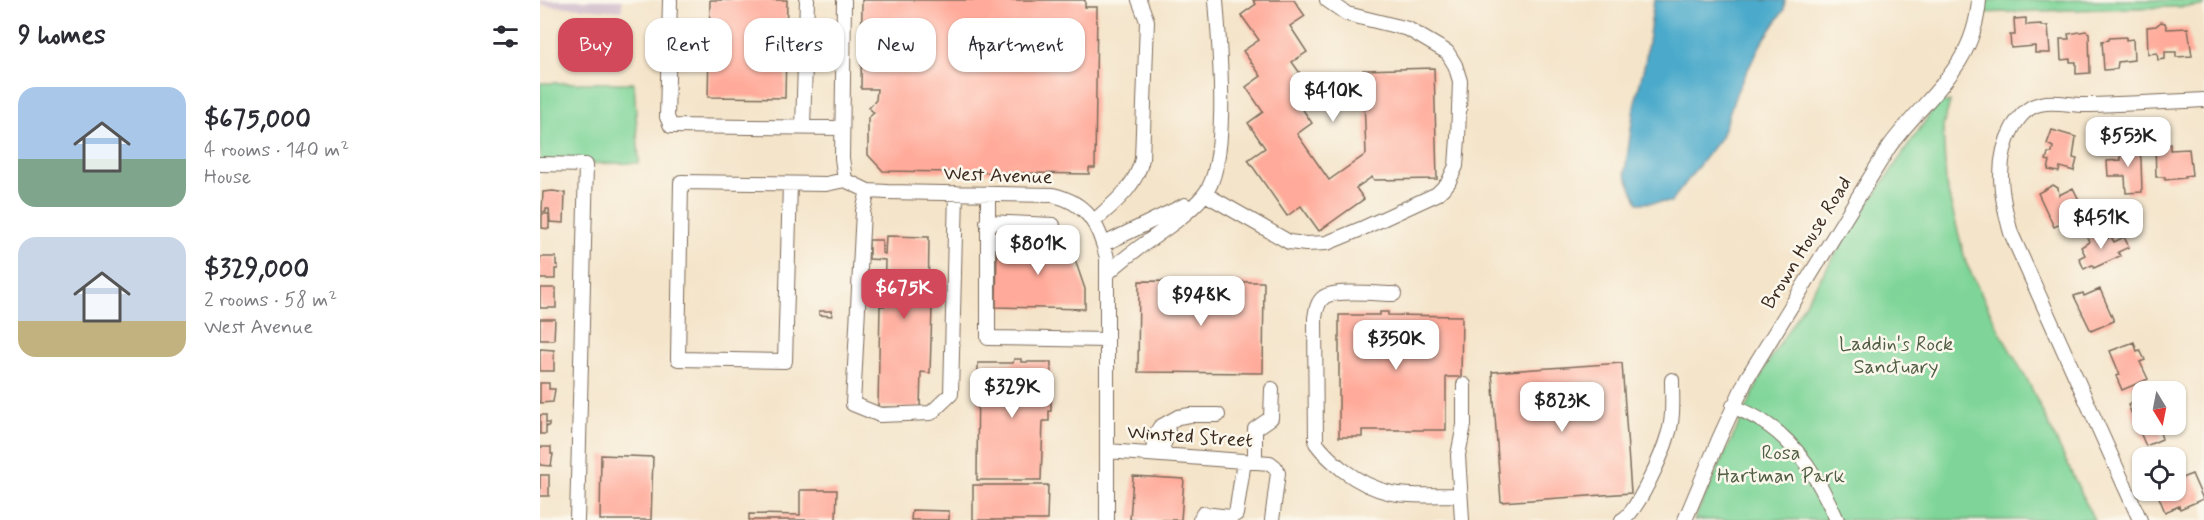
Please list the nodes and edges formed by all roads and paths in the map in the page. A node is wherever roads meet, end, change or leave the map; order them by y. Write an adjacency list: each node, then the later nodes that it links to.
1 (670, 0): 9 (street)
2 (807, 0): 9 (street)
3 (844, 0): 10 (street)
4 (1139, 0): 19 (street)
5 (1216, 0): 17 (street)
6 (1979, 0): 28 (street, Brown House Road)
7 (1328, 2): 17 (street)
8 (2204, 100): 42 (street)
9 (803, 128): 10 (street)
10 (842, 128): 12 (street)
11 (540, 164): 34 (street)
12 (845, 180): 13 (street); 14 (street, West Avenue)
13 (790, 184): 13 (street)
14 (868, 190): 15 (street, West Avenue); 15 (street)
15 (957, 193): 16 (street, West Avenue)
16 (988, 194): 18 (street); 19 (street, West Avenue)
17 (1205, 194): 21 (street); 22 (street)
18 (987, 222): 20 (street); 24 (street)
19 (1094, 222): 21 (street, West Avenue)
20 (1053, 225)
21 (1104, 244): 22 (street, West Avenue)
22 (1108, 273): 24 (street, West Avenue)
23 (1394, 294): 33 (street)
24 (1107, 340): 31 (street, West Avenue)
25 (1672, 380): 39 (street)
26 (1464, 385): 33 (street)
27 (1272, 389): 32 (street)
28 (1733, 406): 40 (street, Brown House Road); 41 (street)
29 (1218, 415): 30 (street)
30 (1155, 450): 31 (street, Winsted Street); 32 (street, Winsted Street)
31 (1107, 451): 35 (street, West Avenue)
32 (1256, 462): 36 (street); 37 (street)
33 (1460, 495): 38 (street)
34 (577, 520)
35 (1107, 520)
36 (1200, 520)
37 (1272, 520)
38 (1462, 520)
39 (1622, 520)
40 (1685, 520)
41 (1837, 520)
42 (2139, 520)

